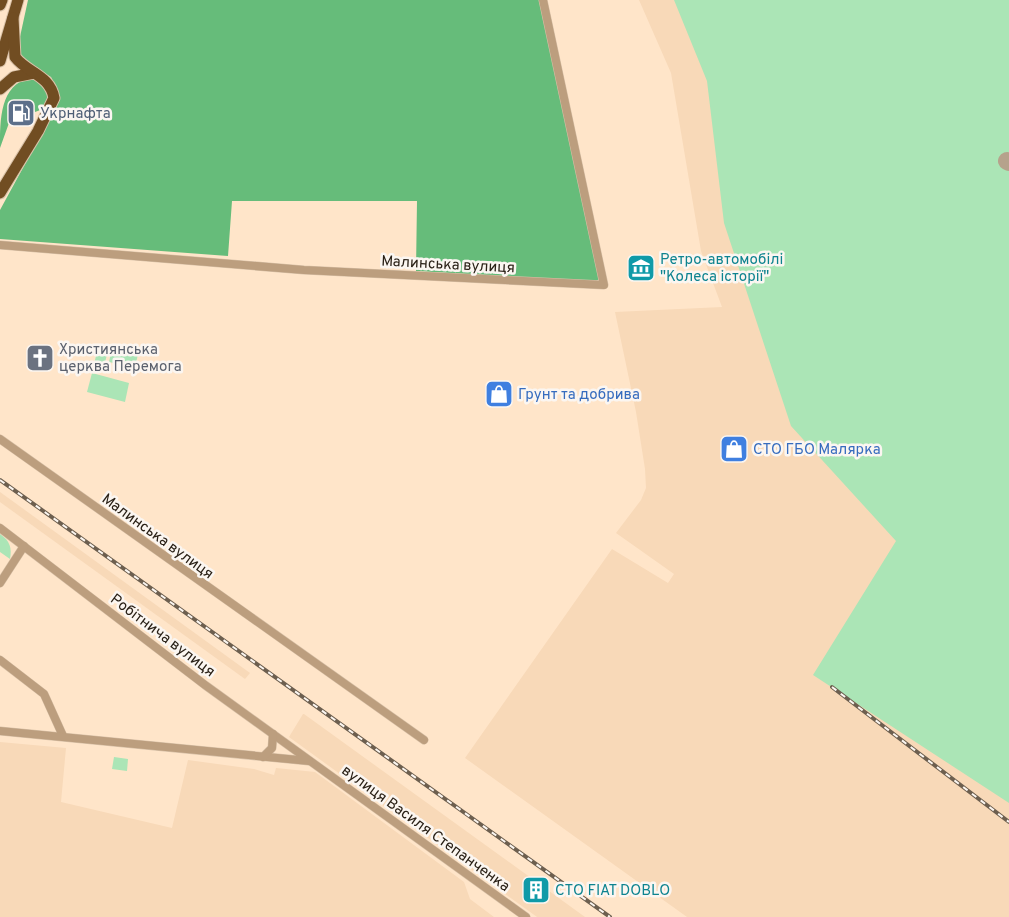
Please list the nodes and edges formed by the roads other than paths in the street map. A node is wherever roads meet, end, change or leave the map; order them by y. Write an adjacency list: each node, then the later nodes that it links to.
1 (18, 0): 3 (highway)
2 (543, 0): 8 (street, Малинська вулиця)
3 (13, 18): 4 (highway); 5 (highway)
4 (0, 61)
5 (34, 73): 6 (highway); 7 (highway)
6 (0, 89)
7 (0, 193)
8 (0, 245)
9 (0, 439): 17 (street, Малинська вулиця)
10 (0, 528): 11 (street, Робітнича вулиця)
11 (24, 546): 12 (street); 15 (street, Робітнича вулиця)
12 (0, 583)
13 (0, 660): 16 (street)
14 (0, 731): 16 (street)
15 (273, 734): 18 (street); 19 (street, Робітнича вулиця)
16 (63, 736): 18 (street)
17 (424, 740)
18 (263, 757): 19 (street)
19 (311, 761): 20 (street, вулиця Василя Степанченка)
20 (526, 917)

